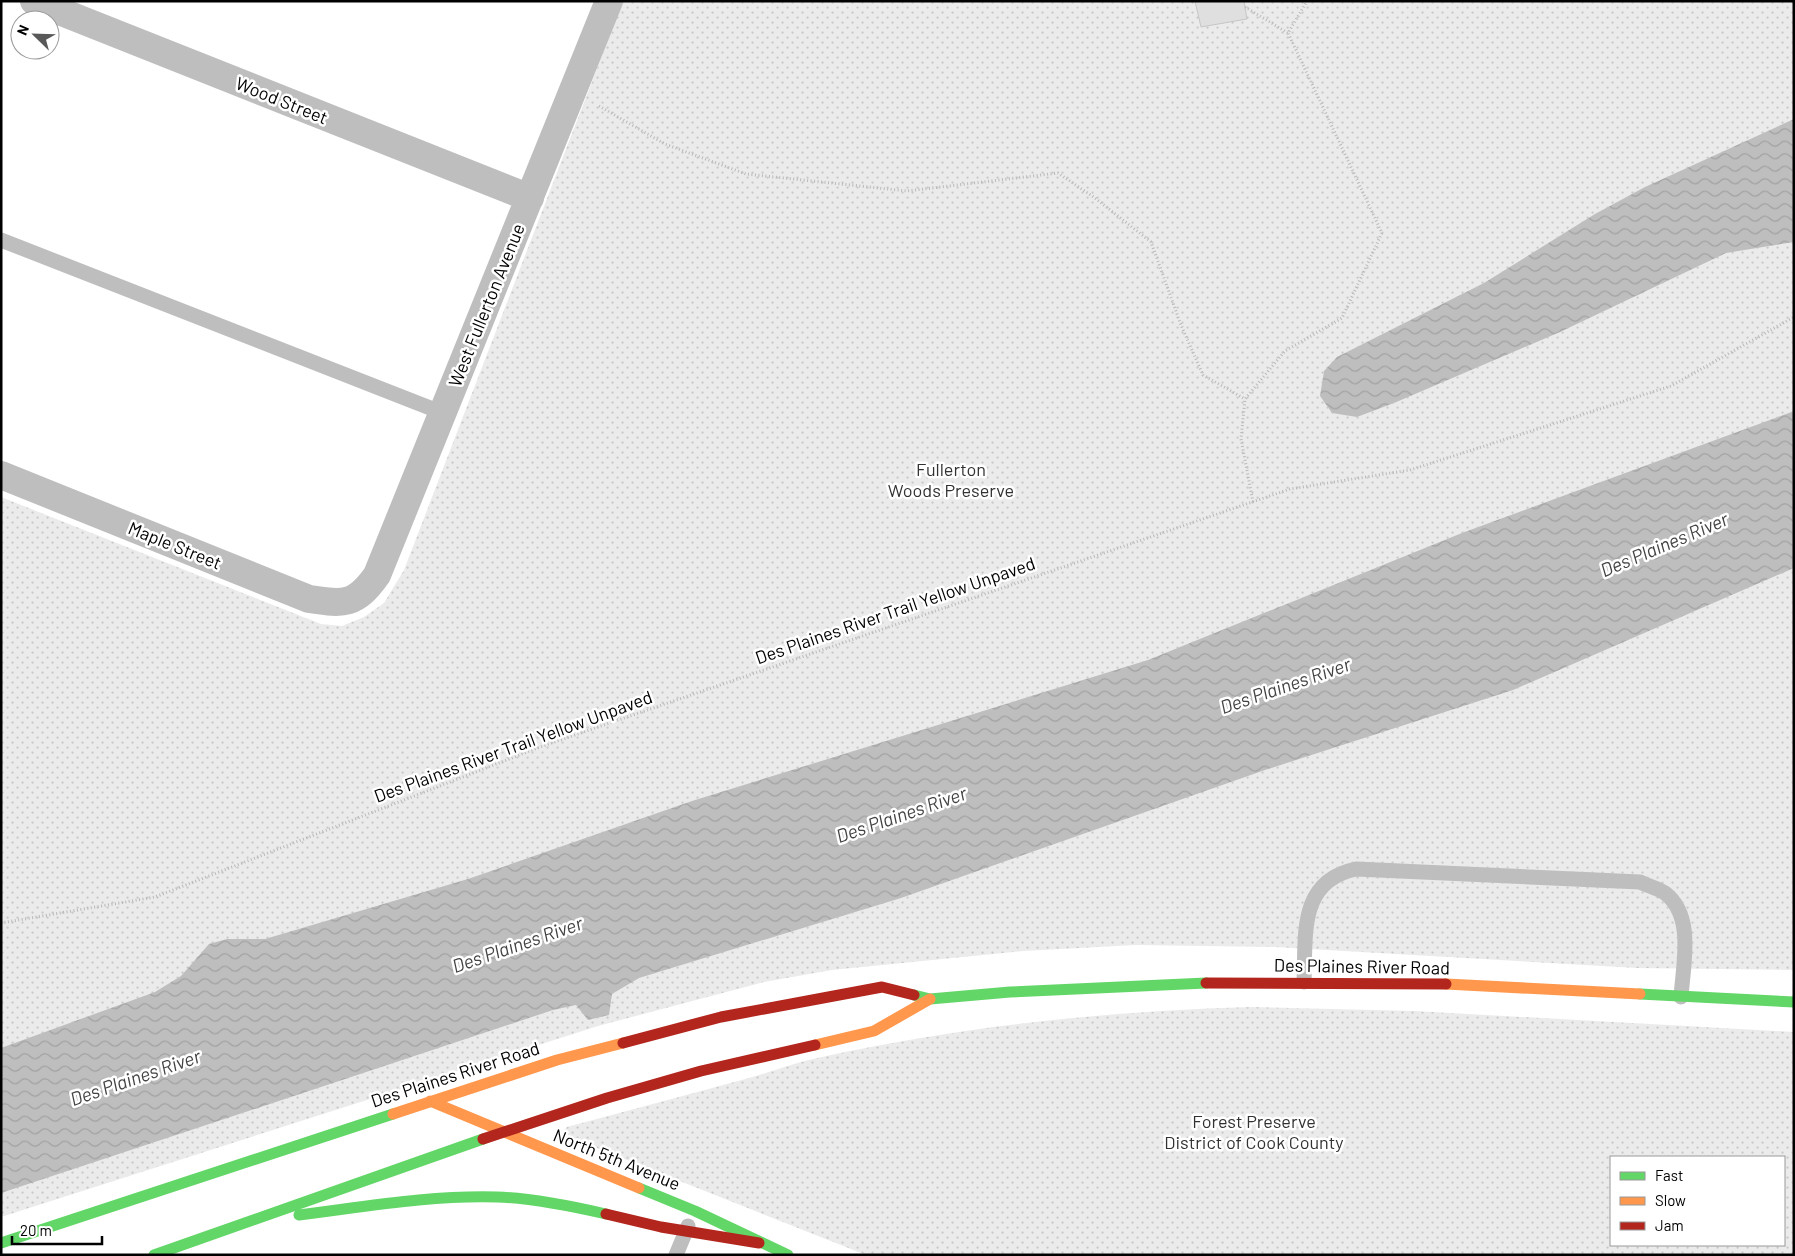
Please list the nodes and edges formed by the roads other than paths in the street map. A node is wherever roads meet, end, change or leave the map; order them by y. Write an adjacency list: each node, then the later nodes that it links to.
1 (34, 1): 3 (street, Wood Street)
2 (609, 1): 3 (street, West Fullerton Avenue)
3 (530, 198): 5 (street, West Fullerton Avenue)
4 (1, 240): 5 (lane)
5 (443, 413): 7 (street, West Fullerton Avenue)
6 (1, 474): 7 (street, Maple Street)
7 (352, 600)
8 (1304, 982): 9 (main road, Des Plaines River Road); 9 (lane); 10 (main road, Des Plaines River Road)
9 (1682, 997): 11 (main road, Des Plaines River Road)
10 (930, 999): 12 (main road, Des Plaines River Road); 13 (main road, Des Plaines River Road)
11 (1794, 1002)
12 (430, 1101): 13 (main road, North 5th Avenue); 19 (main road, Des Plaines River Road)
13 (505, 1132): 14 (main road, North 5th Avenue); 15 (main road, Des Plaines River Road)
14 (695, 1211): 16 (lane); 18 (main road, North 5th Avenue)
15 (250, 1221): 16 (main road); 17 (main road, Des Plaines River Road)
16 (685, 1231): 18 (main road); 22 (lane)
17 (199, 1239): 20 (main road, Des Plaines River Road); 21 (lane)
18 (759, 1243): 23 (main road, North 5th Avenue)
19 (1, 1244)
20 (154, 1255)
21 (201, 1255)
22 (676, 1255)
23 (788, 1255)

